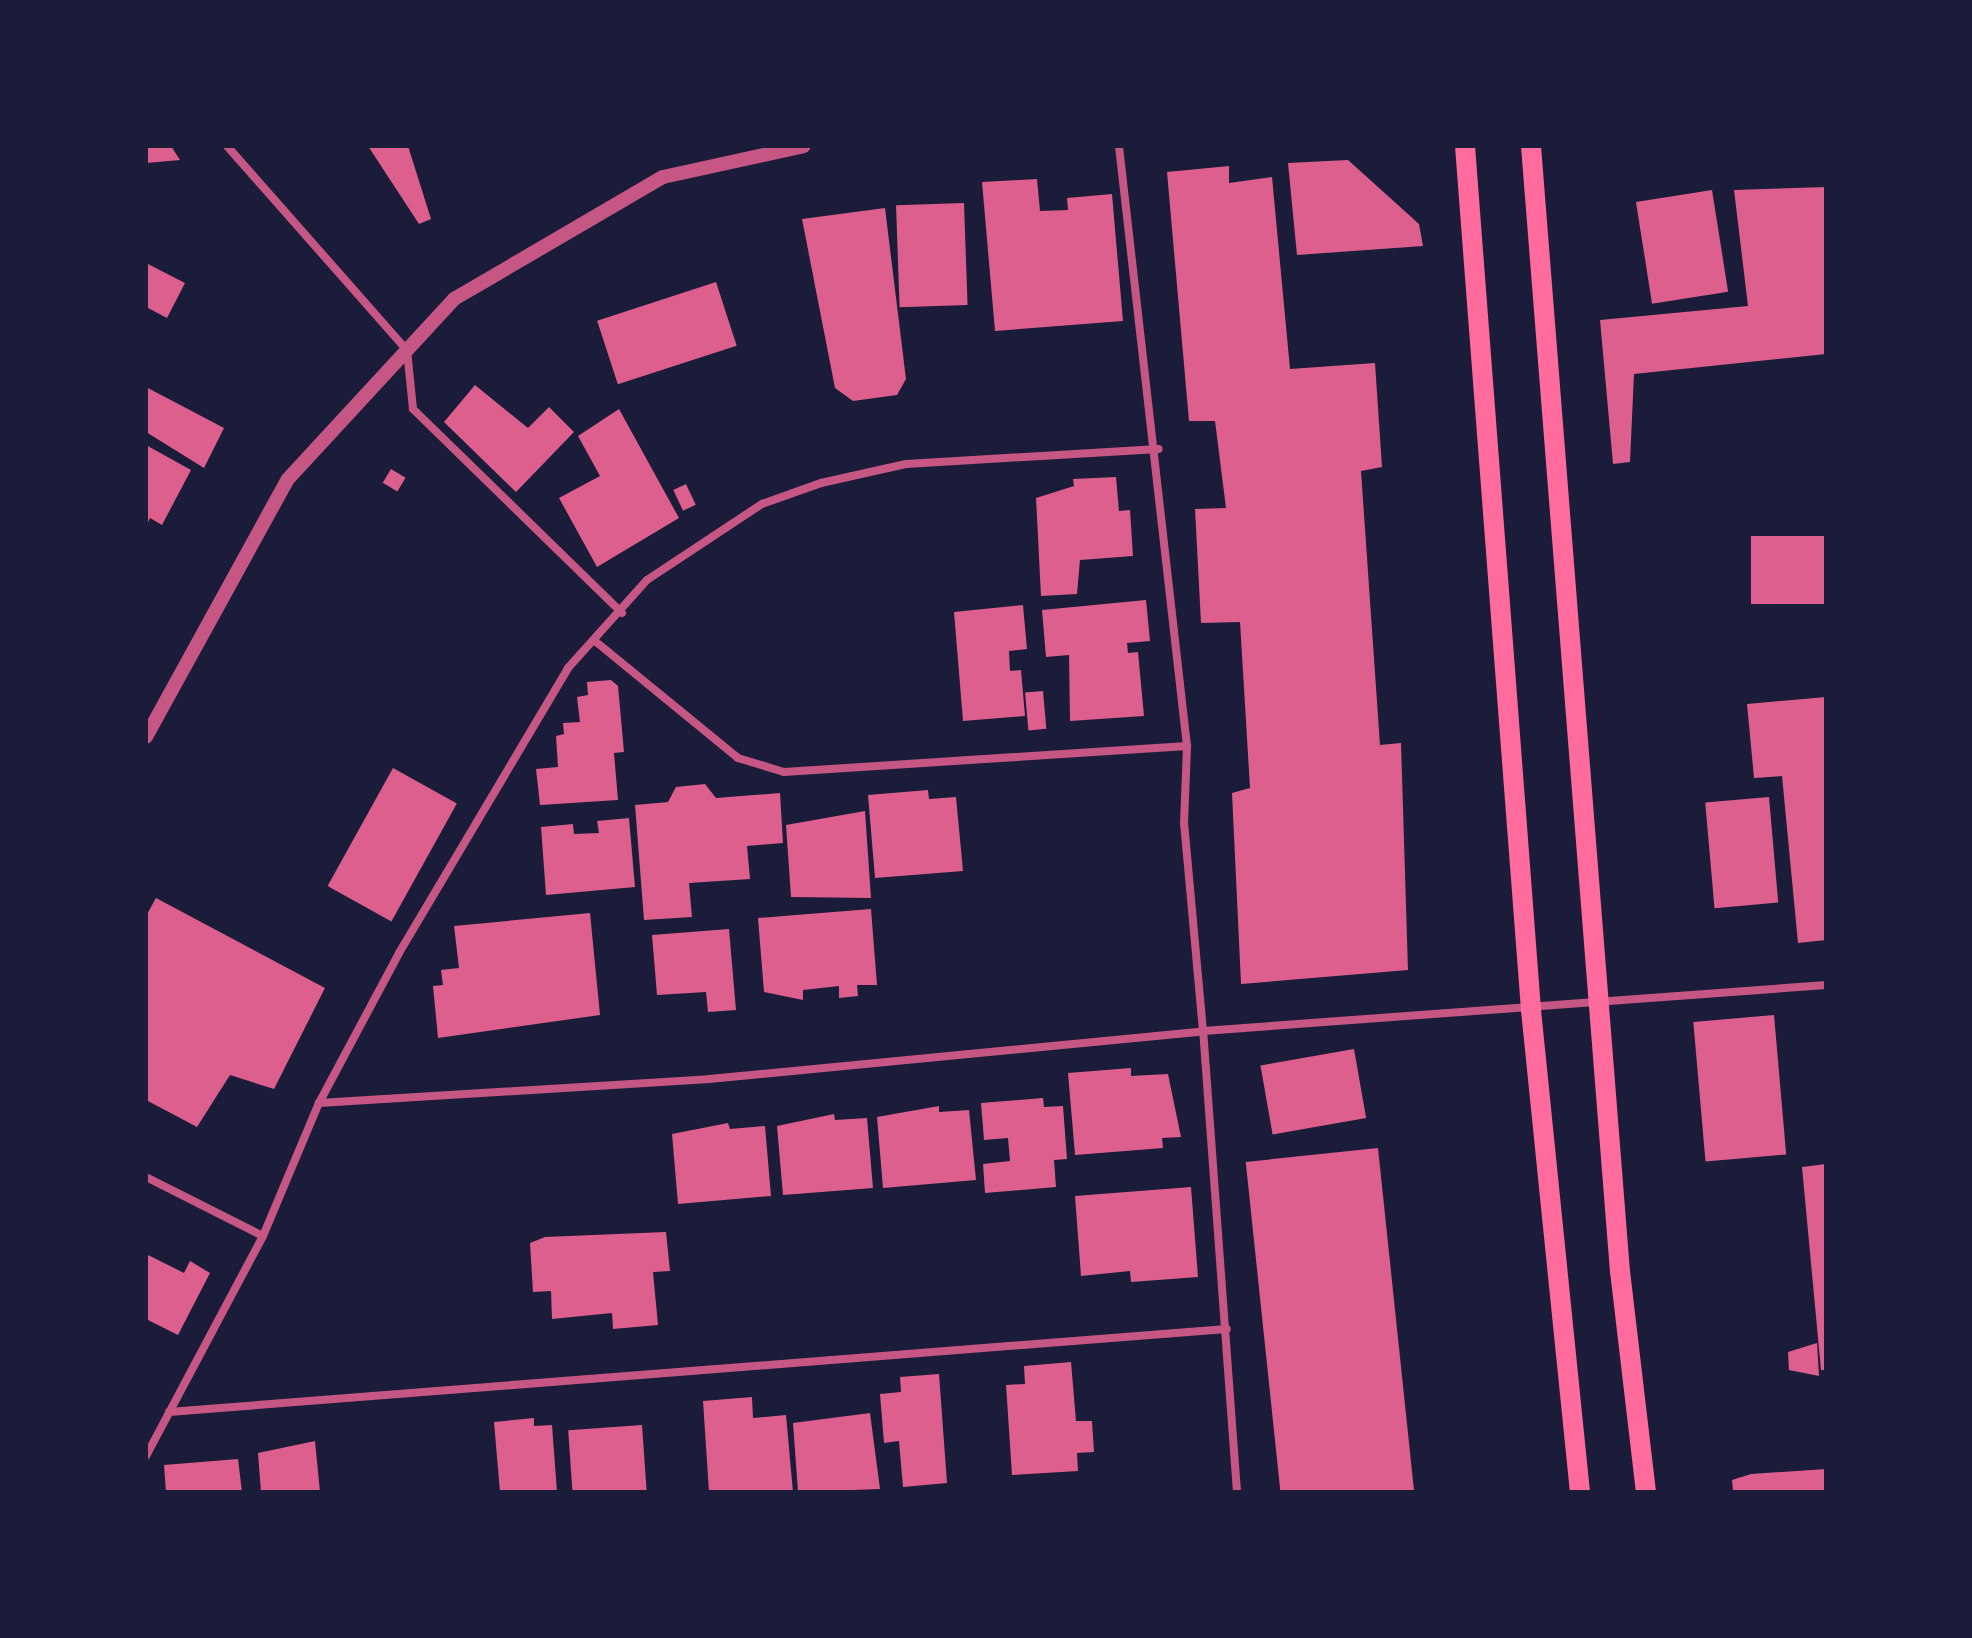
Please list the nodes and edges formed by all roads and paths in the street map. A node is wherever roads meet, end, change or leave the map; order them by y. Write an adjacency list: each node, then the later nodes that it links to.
1 (227, 146): 6 (street)
2 (804, 146): 6 (street)
3 (1119, 146): 7 (street)
4 (1465, 146): 14 (main road)
5 (1531, 146): 13 (main road)
6 (407, 350): 8 (street); 10 (street)
7 (1159, 449): 8 (street); 11 (street)
8 (622, 613): 9 (street)
9 (595, 641): 11 (street); 16 (street)
10 (146, 737)
11 (1187, 746): 15 (street)
12 (1826, 985): 13 (street)
13 (1602, 1003): 14 (street); 24 (main road)
14 (1531, 1010): 15 (street); 23 (main road)
15 (1203, 1031): 16 (street); 19 (street)
16 (319, 1103): 18 (street)
17 (146, 1177): 18 (street)
18 (263, 1236): 20 (street)
19 (1227, 1329): 20 (street); 22 (street)
20 (169, 1412): 21 (street)
21 (146, 1456)
22 (1237, 1492)
23 (1580, 1492)
24 (1646, 1492)

